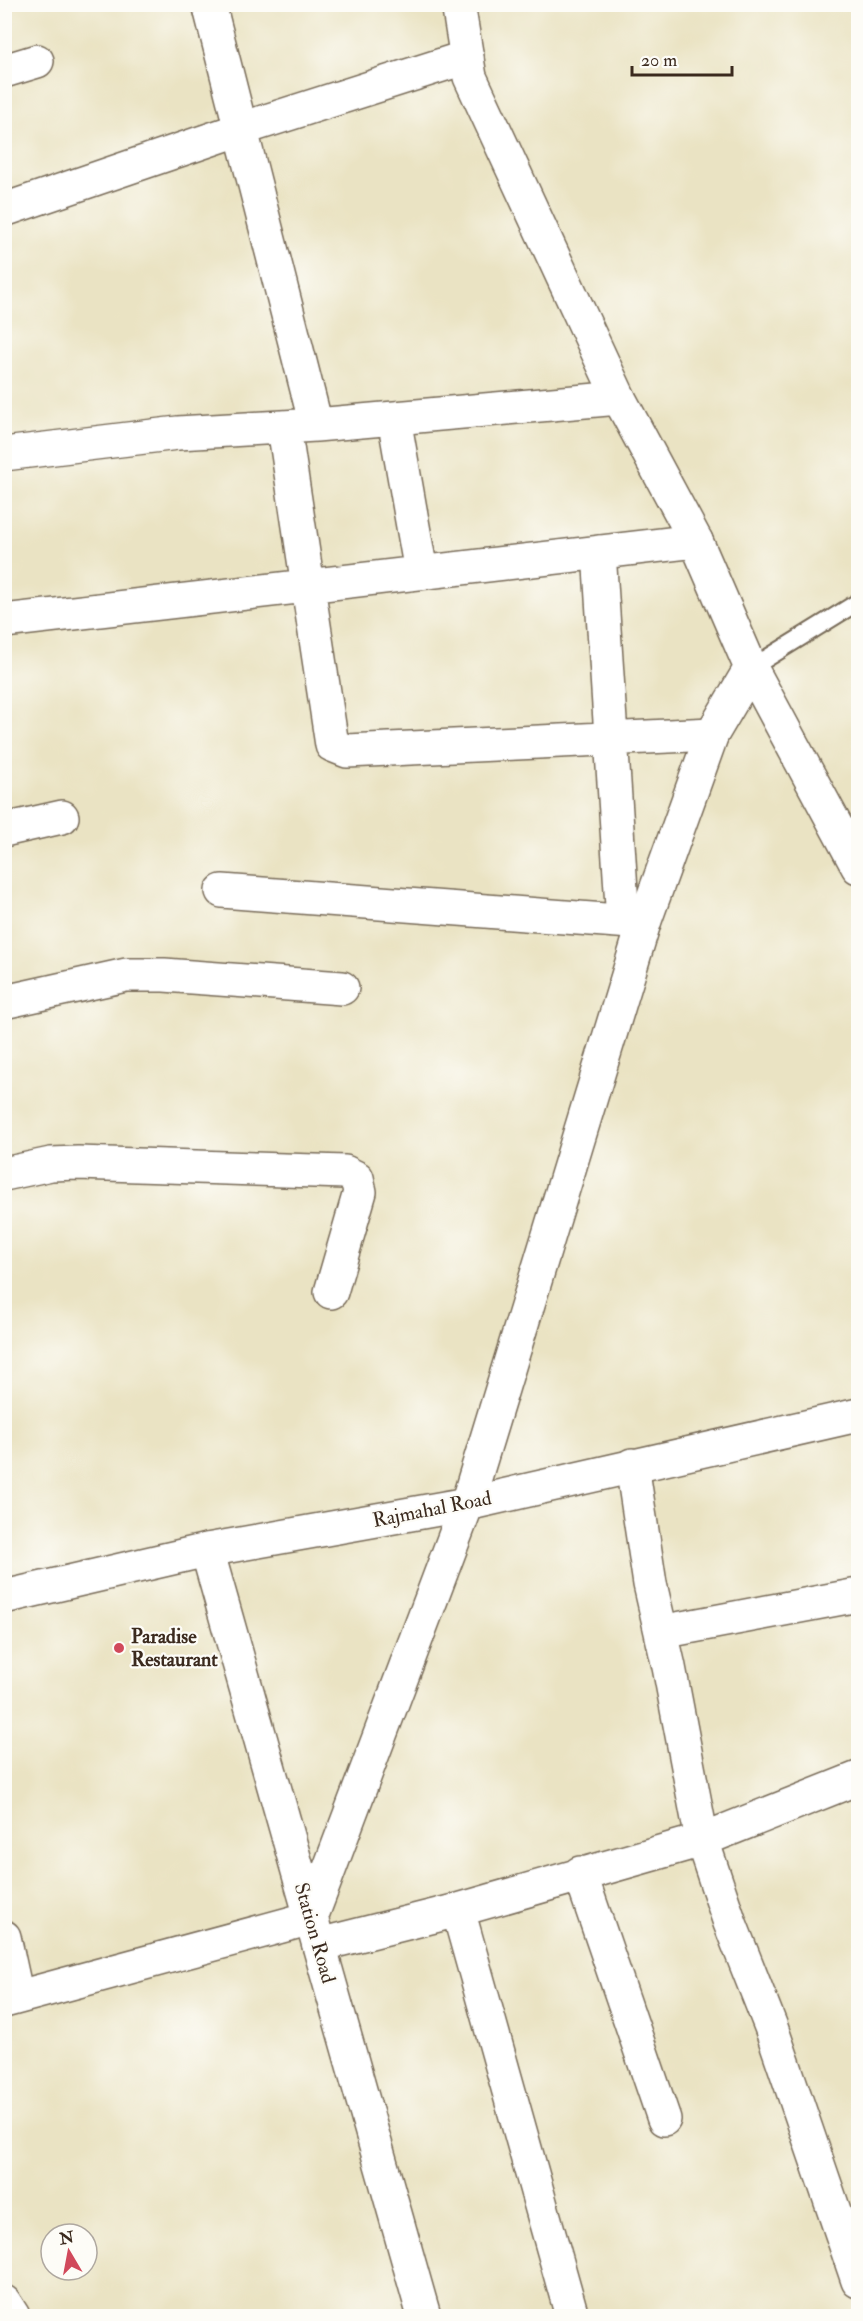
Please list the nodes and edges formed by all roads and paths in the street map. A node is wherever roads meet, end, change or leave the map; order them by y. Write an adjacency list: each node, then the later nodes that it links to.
1 (210, 4): 6 (street)
2 (458, 4): 3 (street)
3 (467, 57): 6 (street); 8 (street)
4 (37, 61): 5 (street)
5 (4, 71)
6 (241, 129): 7 (street); 10 (street)
7 (4, 210)
8 (619, 398): 9 (street); 12 (street)
9 (394, 418): 10 (street); 14 (street)
10 (300, 426): 11 (street); 15 (street)
11 (4, 454)
12 (696, 541): 13 (street); 18 (street)
13 (599, 552): 14 (street); 20 (street)
14 (421, 572): 15 (street)
15 (308, 585): 17 (street); 20 (street)
16 (858, 602): 18 (lane)
17 (4, 621)
18 (751, 668): 19 (street); 23 (street)
19 (712, 734): 20 (street); 25 (street)
20 (612, 739): 25 (street)
21 (62, 817): 22 (street)
22 (4, 830)
23 (858, 867)
24 (222, 891): 25 (street)
25 (634, 922): 32 (street)
26 (342, 988): 27 (street)
27 (4, 1002)
28 (4, 1174): 29 (street)
29 (331, 1292)
30 (858, 1415): 31 (street, Rajmahal Road)
31 (632, 1465): 32 (street, Rajmahal Road); 36 (street)
32 (467, 1504): 33 (street, Rajmahal Road); 41 (street)
33 (207, 1550): 35 (street, Rajmahal Road); 41 (street, Station Road)
34 (858, 1595): 36 (street)
35 (4, 1597)
36 (661, 1632): 38 (street)
37 (858, 1778): 38 (street)
38 (702, 1840): 39 (street); 45 (street)
39 (580, 1873): 40 (street); 44 (street)
40 (458, 1910): 41 (street); 49 (street)
41 (315, 1932): 43 (street); 48 (street, Station Road)
42 (4, 1937): 43 (street)
43 (11, 1999)
44 (664, 2119)
45 (858, 2281)
46 (4, 2302): 47 (street)
47 (13, 2316)
48 (424, 2316)
49 (572, 2316)

